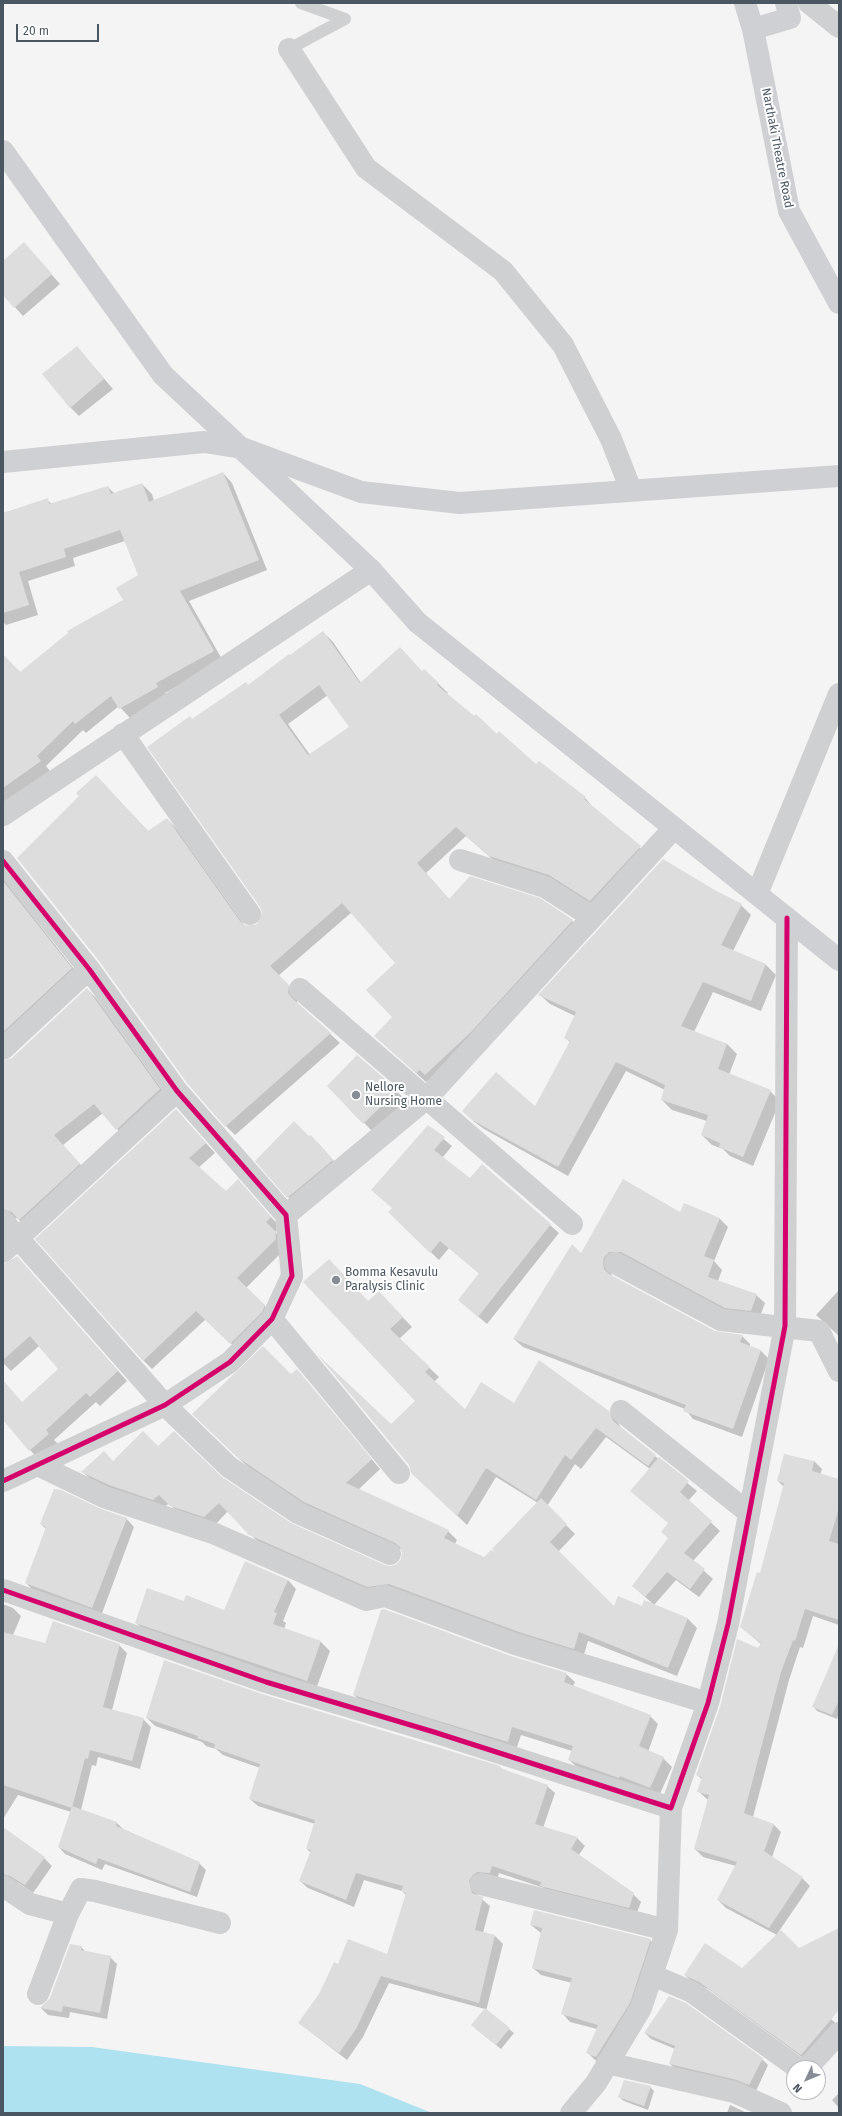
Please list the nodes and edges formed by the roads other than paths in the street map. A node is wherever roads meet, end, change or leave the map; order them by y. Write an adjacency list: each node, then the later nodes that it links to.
1 (301, 3): 7 (lane)
2 (745, 3): 6 (street, Narthaki Theatre Road)
3 (786, 3): 6 (street)
4 (809, 3): 5 (street)
5 (839, 27)
6 (753, 30): 9 (street, Narthaki Theatre Road)
7 (289, 49): 13 (street)
8 (3, 151): 10 (street)
9 (839, 303)
10 (242, 448): 11 (street); 13 (street); 14 (street)
11 (3, 462)
12 (839, 476): 13 (street)
13 (631, 490)
14 (371, 570): 16 (street); 18 (street)
15 (839, 694): 21 (street)
16 (123, 734): 17 (street); 22 (street)
17 (3, 815)
18 (674, 828): 21 (street); 23 (street)
19 (460, 860): 23 (street)
20 (3, 861): 26 (street)
21 (757, 894): 24 (street)
22 (250, 914)
23 (592, 918): 30 (street)
24 (787, 918): 25 (street); 37 (street)
25 (839, 960)
26 (89, 969): 28 (street); 29 (street)
27 (300, 989): 30 (street)
28 (3, 1049)
29 (177, 1091): 31 (street); 34 (street)
30 (426, 1098): 31 (street); 33 (street)
31 (286, 1215): 36 (street)
32 (3, 1221): 34 (street)
33 (572, 1224)
34 (10, 1245): 39 (street)
35 (615, 1263): 37 (street)
36 (272, 1319): 39 (street); 42 (street)
37 (785, 1326): 38 (street); 44 (street)
38 (839, 1371)
39 (165, 1405): 41 (street); 45 (street)
40 (621, 1411): 44 (street)
41 (38, 1465): 43 (street); 47 (street)
42 (399, 1473)
43 (3, 1481)
44 (749, 1513): 47 (street)
45 (390, 1554)
46 (3, 1590): 48 (street)
47 (708, 1703): 48 (street)
48 (671, 1808): 53 (street)
49 (481, 1884): 53 (street)
50 (3, 1886): 51 (street)
51 (68, 1914): 52 (street); 55 (street)
52 (220, 1923)
53 (667, 1930): 54 (street)
54 (652, 1975): 57 (street); 59 (street)
55 (38, 1994)
56 (839, 2033): 58 (street)
57 (787, 2060)
58 (814, 2060)
59 (608, 2063): 60 (street); 61 (street)
60 (571, 2113)
61 (780, 2113)

